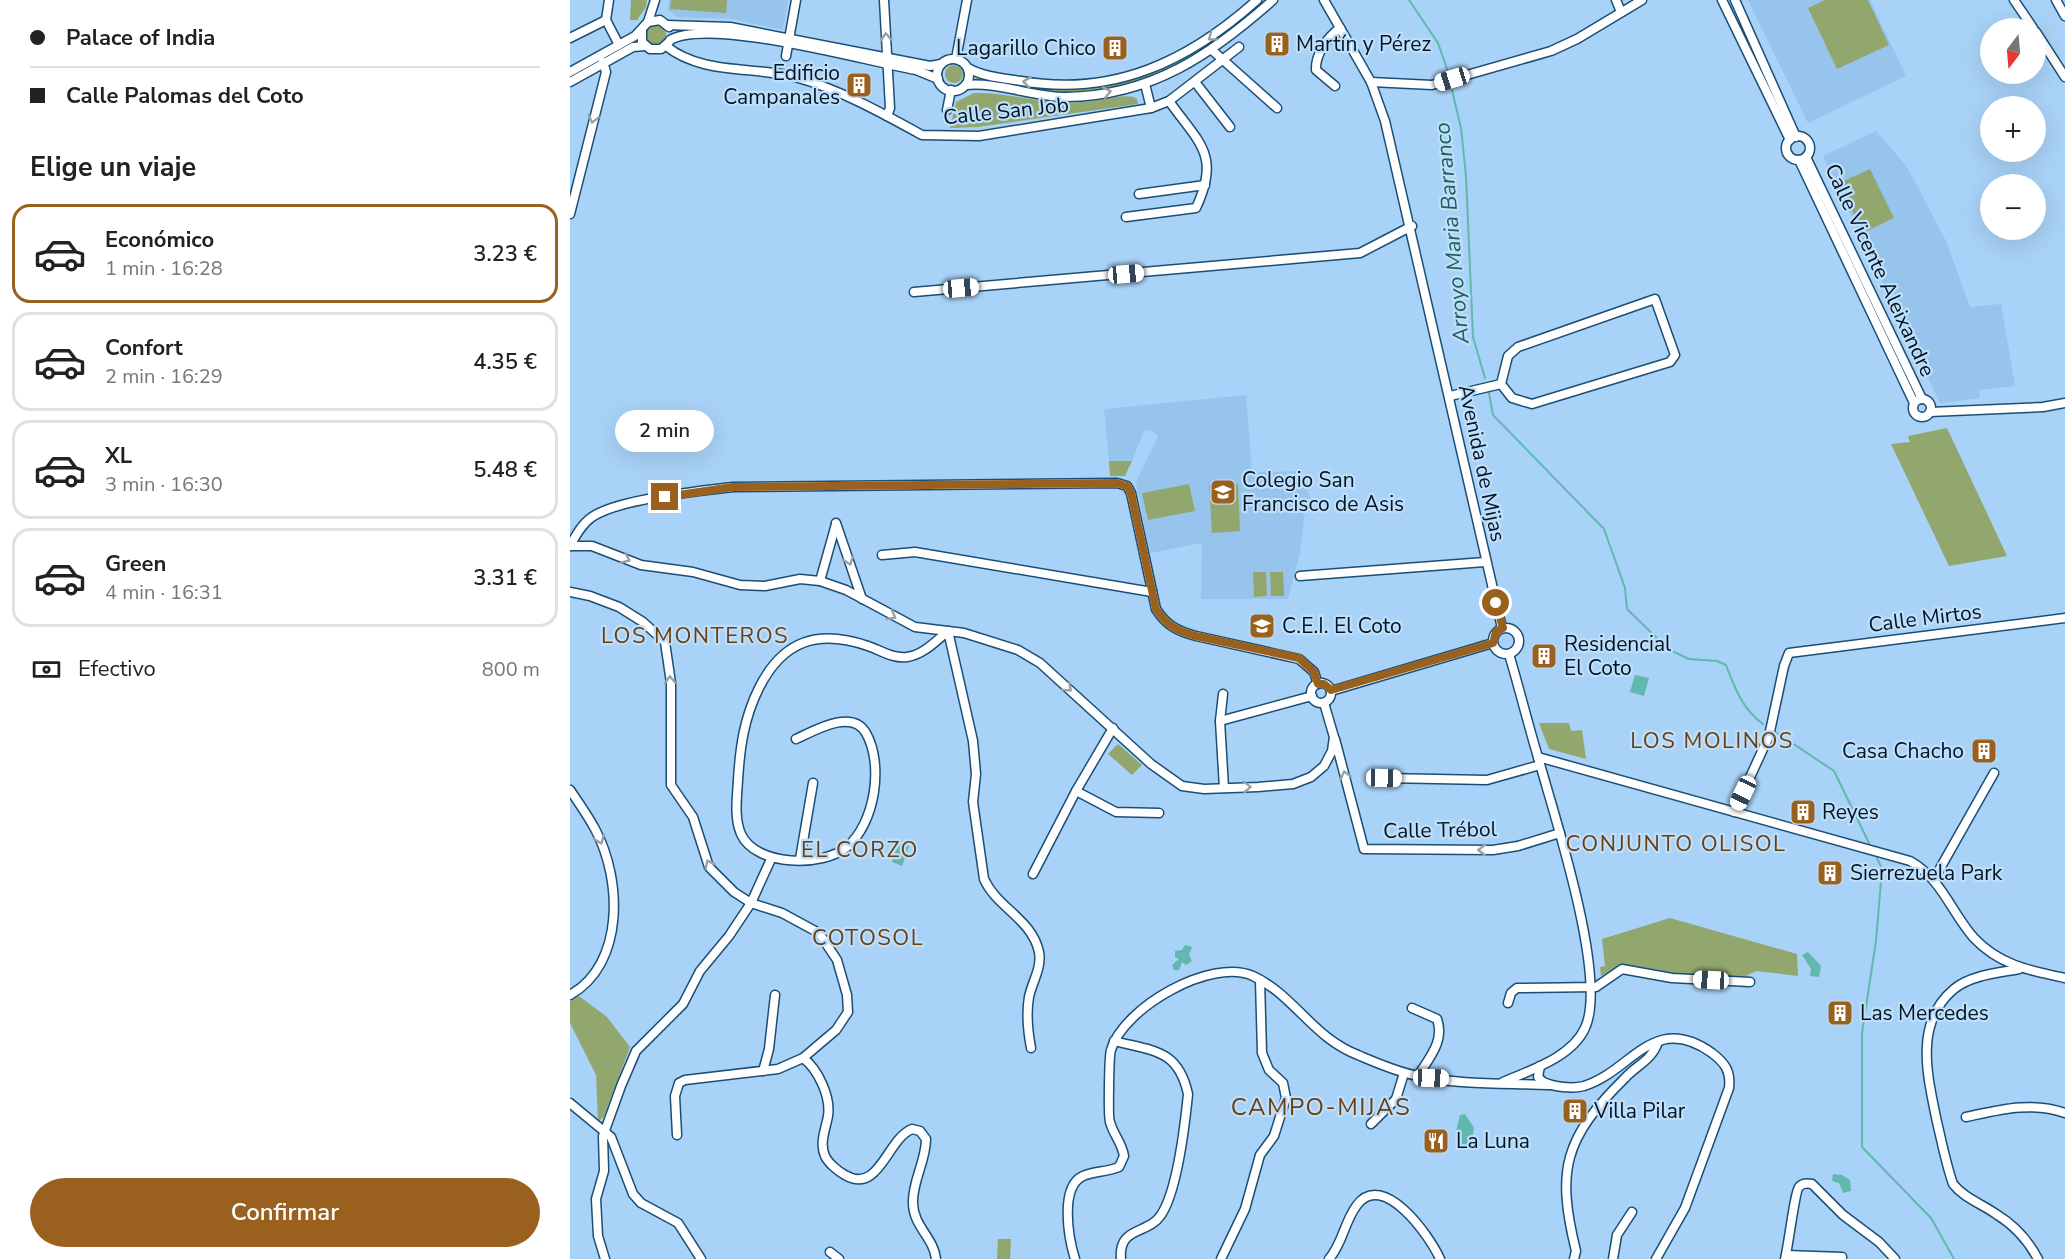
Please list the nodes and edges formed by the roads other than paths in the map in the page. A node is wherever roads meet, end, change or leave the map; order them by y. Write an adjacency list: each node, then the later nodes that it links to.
1 (609, 0): 18 (street)
2 (796, 0): 24 (street)
3 (884, 0): 33 (street, one-way to 3)
4 (967, 0): 32 (street)
5 (1257, 0): 37 (street, one-way to 37)
6 (1273, 0): 30 (street)
7 (1324, 0): 21 (street, Avenida de Mijas)
8 (1616, 0): 15 (street)
9 (1642, 0): 15 (street)
10 (1722, 0): 54 (street)
11 (1735, 0): 54 (street, Calle Vicente Aleixandre)
12 (2014, 0): 17 (street)
13 (2056, 0): 16 (street)
14 (655, 1): 19 (street); 20 (street)
15 (1621, 12): 43 (street)
16 (2065, 16)
17 (2026, 18)
18 (606, 20): 23 (street); 26 (street)
19 (648, 22): 20 (street); 22 (street)
20 (664, 22): 24 (street); 25 (street)
21 (1340, 28): 43 (street, Avenida de Mijas); 46 (street)
22 (642, 30): 26 (street); 27 (street)
23 (570, 38)
24 (789, 42): 25 (street); 31 (street); 33 (street)
25 (668, 43): 27 (street); 52 (street, Calle San Job)
26 (619, 45): 38 (street)
27 (645, 46): 35 (street)
28 (1239, 47): 34 (street, Calle San Job)
29 (2046, 48): 39 (street)
30 (1213, 51): 34 (street); 44 (street)
31 (786, 56)
32 (956, 59): 36 (street); 37 (street)
33 (887, 61): 36 (street); 40 (street); 52 (street)
34 (1223, 61): 42 (street, Calle San Job); 50 (street)
35 (603, 62): 41 (street); 58 (street, one-way to 58)
36 (941, 64): 40 (street)
37 (968, 68): 45 (street)
38 (570, 72)
39 (2065, 77)
40 (938, 79): 47 (street)
41 (570, 82)
42 (1195, 82): 48 (street, Calle San Job); 53 (street)
43 (1371, 82): 60 (street, Avenida de Mijas)
44 (1145, 84): 45 (street, one-way to 44); 49 (street)
45 (966, 85): 47 (street)
46 (1335, 86)
47 (951, 90): 51 (street)
48 (1168, 101): 49 (street, Calle San Job); 56 (street)
49 (1151, 108): 52 (street, Calle San Job)
50 (1277, 108)
51 (946, 110)
52 (887, 116)
53 (1230, 127)
54 (1793, 138): 55 (street, Calle Vicente Aleixandre); 55 (street, Calle Vicente Aleixandre)
55 (1803, 158): 64 (street, Calle Vicente Aleixandre)
56 (1205, 185): 57 (street); 59 (street)
57 (1139, 194)
58 (570, 214)
59 (1126, 218)
60 (1412, 225): 61 (street); 63 (street, Avenida de Mijas)
61 (915, 292)
62 (1501, 384): 62 (street); 63 (street)
63 (1450, 396): 69 (street, Avenida de Mijas)
64 (1918, 401): 66 (street); 66 (street)
65 (2065, 403): 66 (street)
66 (1930, 412)
67 (570, 546): 71 (street, one-way to 71); 73 (street)
68 (882, 555): 73 (street)
69 (1485, 562): 70 (street); 76 (street, Avenida de Mijas)
70 (1300, 576)
71 (820, 581): 74 (street); 74 (street, one-way to 74)
72 (570, 592): 103 (street, one-way to 72)
73 (1152, 592): 80 (street)
74 (862, 599): 77 (street, one-way to 77)
75 (2065, 618): 96 (street, Calle Mirtos)
76 (1503, 628): 78 (street); 79 (street)
77 (948, 631): 86 (street, one-way to 86); 99 (street); 115 (street)
78 (1493, 643): 79 (street); 81 (street)
79 (1509, 654): 89 (street)
80 (1318, 684): 81 (street); 83 (street)
81 (1331, 690): 84 (street)
82 (1223, 694): 85 (street)
83 (1312, 696): 84 (street); 85 (street)
84 (1324, 703): 87 (street)
85 (1220, 721): 93 (street)
86 (1113, 728): 93 (street); 95 (street)
87 (1334, 737): 93 (street, one-way to 87); 98 (street, Calle Trébol, one-way to 87)
88 (796, 739): 100 (street)
89 (1539, 761): 91 (street); 96 (street); 98 (street)
90 (1994, 773): 102 (street)
91 (1384, 778)
92 (813, 783): 100 (street)
93 (1224, 788)
94 (570, 790): 109 (street, one-way to 109)
95 (1076, 791): 97 (street); 101 (street)
96 (1734, 812): 102 (street)
97 (1159, 813)
98 (1560, 833): 108 (street)
99 (771, 859): 100 (street); 103 (street)
100 (801, 859)
101 (1033, 874)
102 (1934, 879): 104 (street)
103 (751, 903): 116 (street); 127 (street)
104 (2019, 969): 105 (street); 146 (street)
105 (2065, 978)
106 (1260, 980): 113 (street); 119 (street); 139 (street)
107 (1750, 982): 108 (street)
108 (1590, 987): 111 (street); 117 (street)
109 (570, 995)
110 (776, 995): 118 (street)
111 (1508, 1004)
112 (1412, 1008): 120 (street)
113 (1114, 1041): 137 (street); 138 (street)
114 (1658, 1042): 122 (street); 142 (street); 144 (street)
115 (1031, 1048)
116 (803, 1058): 118 (street); 136 (street)
117 (1540, 1066): 121 (street); 122 (street)
118 (763, 1071): 128 (street)
119 (1404, 1073): 120 (street); 126 (street)
120 (1418, 1076): 121 (street)
121 (1500, 1083): 122 (street)
122 (1550, 1085)
123 (570, 1103): 127 (street)
124 (2065, 1113): 125 (street)
125 (1966, 1117)
126 (1371, 1125)
127 (604, 1132): 133 (street); 134 (street)
128 (677, 1135)
129 (1632, 1212): 143 (street)
130 (830, 1252): 135 (street)
131 (1786, 1257): 132 (street); 145 (street)
132 (1842, 1257)
133 (605, 1259)
134 (701, 1259)
135 (839, 1259)
136 (936, 1259)
137 (1076, 1259)
138 (1120, 1259)
139 (1221, 1259)
140 (1329, 1259): 141 (street)
141 (1440, 1259)
142 (1574, 1259)
143 (1613, 1259)
144 (1656, 1259)
145 (1895, 1259)
146 (2038, 1259)

